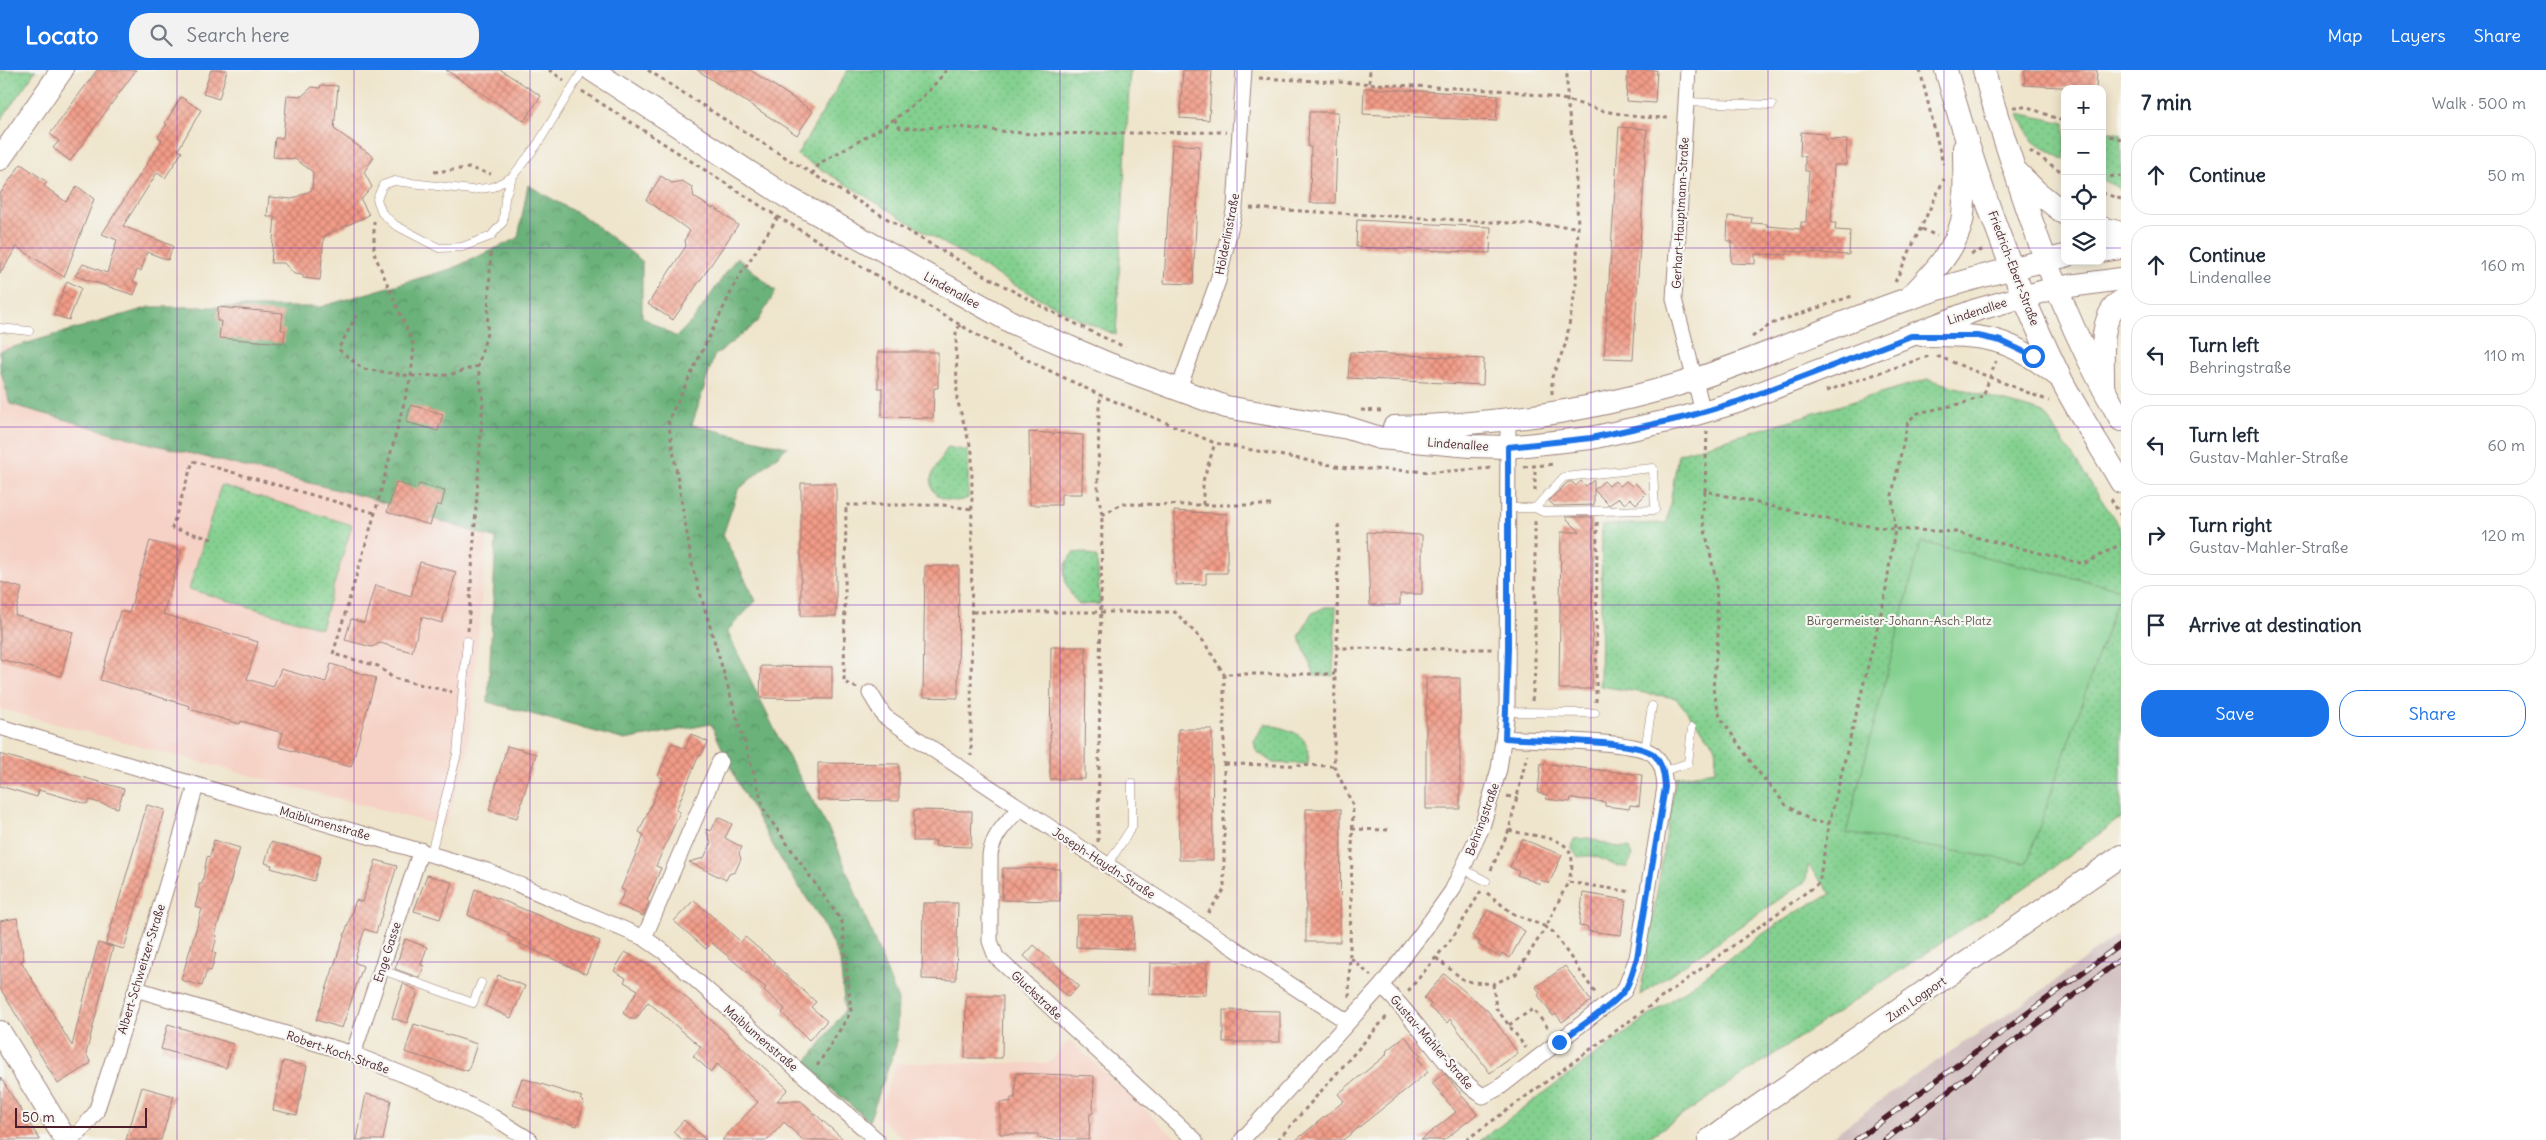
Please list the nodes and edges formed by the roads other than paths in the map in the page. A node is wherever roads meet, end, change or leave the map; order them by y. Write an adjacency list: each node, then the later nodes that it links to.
1 (62, 70): 11 (street)
2 (583, 70): 13 (lane)
3 (592, 70): 32 (street, Lindenallee)
4 (1688, 70): 8 (street, Gerhart-Hauptmann-Straße)
5 (1946, 70): 10 (street, Friedrich-Ebert-Straße)
6 (1984, 70): 12 (street)
7 (1244, 74): 32 (street, Hölderlinstraße)
8 (1686, 102): 9 (lane); 30 (street, Gerhart-Hauptmann-Straße)
9 (1772, 105)
10 (1965, 137): 20 (street, Friedrich-Ebert-Straße); 23 (street)
11 (0, 159)
12 (2014, 168): 14 (street); 19 (street)
13 (512, 177): 13 (lane)
14 (2061, 211)
15 (2106, 229): 16 (street)
16 (2121, 233)
17 (2121, 248): 18 (street)
18 (2106, 250)
19 (2055, 259): 20 (street, Lindenallee); 22 (street)
20 (2013, 269): 23 (street, Lindenallee); 24 (street, Friedrich-Ebert-Straße)
21 (2121, 280): 22 (street)
22 (2055, 288): 24 (street, Lindenallee); 31 (street)
23 (1901, 292): 30 (street, Lindenallee)
24 (2024, 296): 28 (street, Lindenallee); 29 (street, Friedrich-Ebert-Straße)
25 (2121, 301): 31 (street)
26 (0, 328): 27 (lane)
27 (28, 331)
28 (1911, 336): 29 (street); 36 (street, Lindenallee)
29 (2061, 378): 38 (street, Friedrich-Ebert-Straße)
30 (1694, 379): 33 (street, Lindenallee); 36 (street, Gerhart-Hauptmann-Straße)
31 (2103, 389): 35 (street)
32 (1178, 390): 34 (street, Lindenallee)
33 (1508, 418): 34 (street, Lindenallee); 37 (street, Behringstraße)
34 (1354, 419): 37 (street, Lindenallee)
35 (2121, 420)
36 (1705, 421): 37 (street, Lindenallee)
37 (1508, 447): 39 (street, Behringstraße)
38 (2113, 486)
39 (1508, 508): 40 (lane); 44 (street, Behringstraße)
40 (1535, 508): 40 (lane)
41 (467, 641): 55 (lane)
42 (870, 693): 54 (street, Joseph-Haydn-Straße)
43 (1652, 706): 49 (lane)
44 (1508, 712): 45 (lane); 48 (street, Behringstraße)
45 (1596, 713)
46 (0, 727): 53 (street, Maiblumenstraße)
47 (1692, 728): 51 (lane)
48 (1505, 738): 49 (street); 58 (street, Behringstraße)
49 (1645, 750): 51 (street)
50 (720, 761): 60 (street)
51 (1664, 771): 63 (street, Gustav-Mahler-Straße)
52 (1132, 783): 57 (lane)
53 (196, 786): 55 (street, Maiblumenstraße); 64 (street, Albert-Schweitzer-Straße)
54 (1019, 809): 57 (street, Joseph-Haydn-Straße); 71 (street, Gluckstraße)
55 (426, 851): 60 (street, Maiblumenstraße); 61 (street, Enge Gasse)
56 (2121, 856): 73 (street, Zum Logport)
57 (1103, 861): 65 (street, Joseph-Haydn-Straße)
58 (1463, 869): 59 (lane); 63 (street, Behringstraße)
59 (1486, 881)
60 (644, 938): 70 (street, Maiblumenstraße)
61 (382, 970): 62 (lane); 67 (street, Enge Gasse)
62 (481, 983)
63 (1381, 986): 65 (street, Behringstraße)
64 (136, 989): 67 (street, Robert-Koch-Straße); 68 (street, Albert-Schweitzer-Straße)
65 (1348, 1022): 72 (street, Behringstraße)
66 (0, 1032): 68 (street)
67 (352, 1054): 69 (street, Robert-Koch-Straße)
68 (67, 1140)
69 (530, 1140)
70 (877, 1140)
71 (1195, 1140)
72 (1242, 1140)
73 (1709, 1140)

